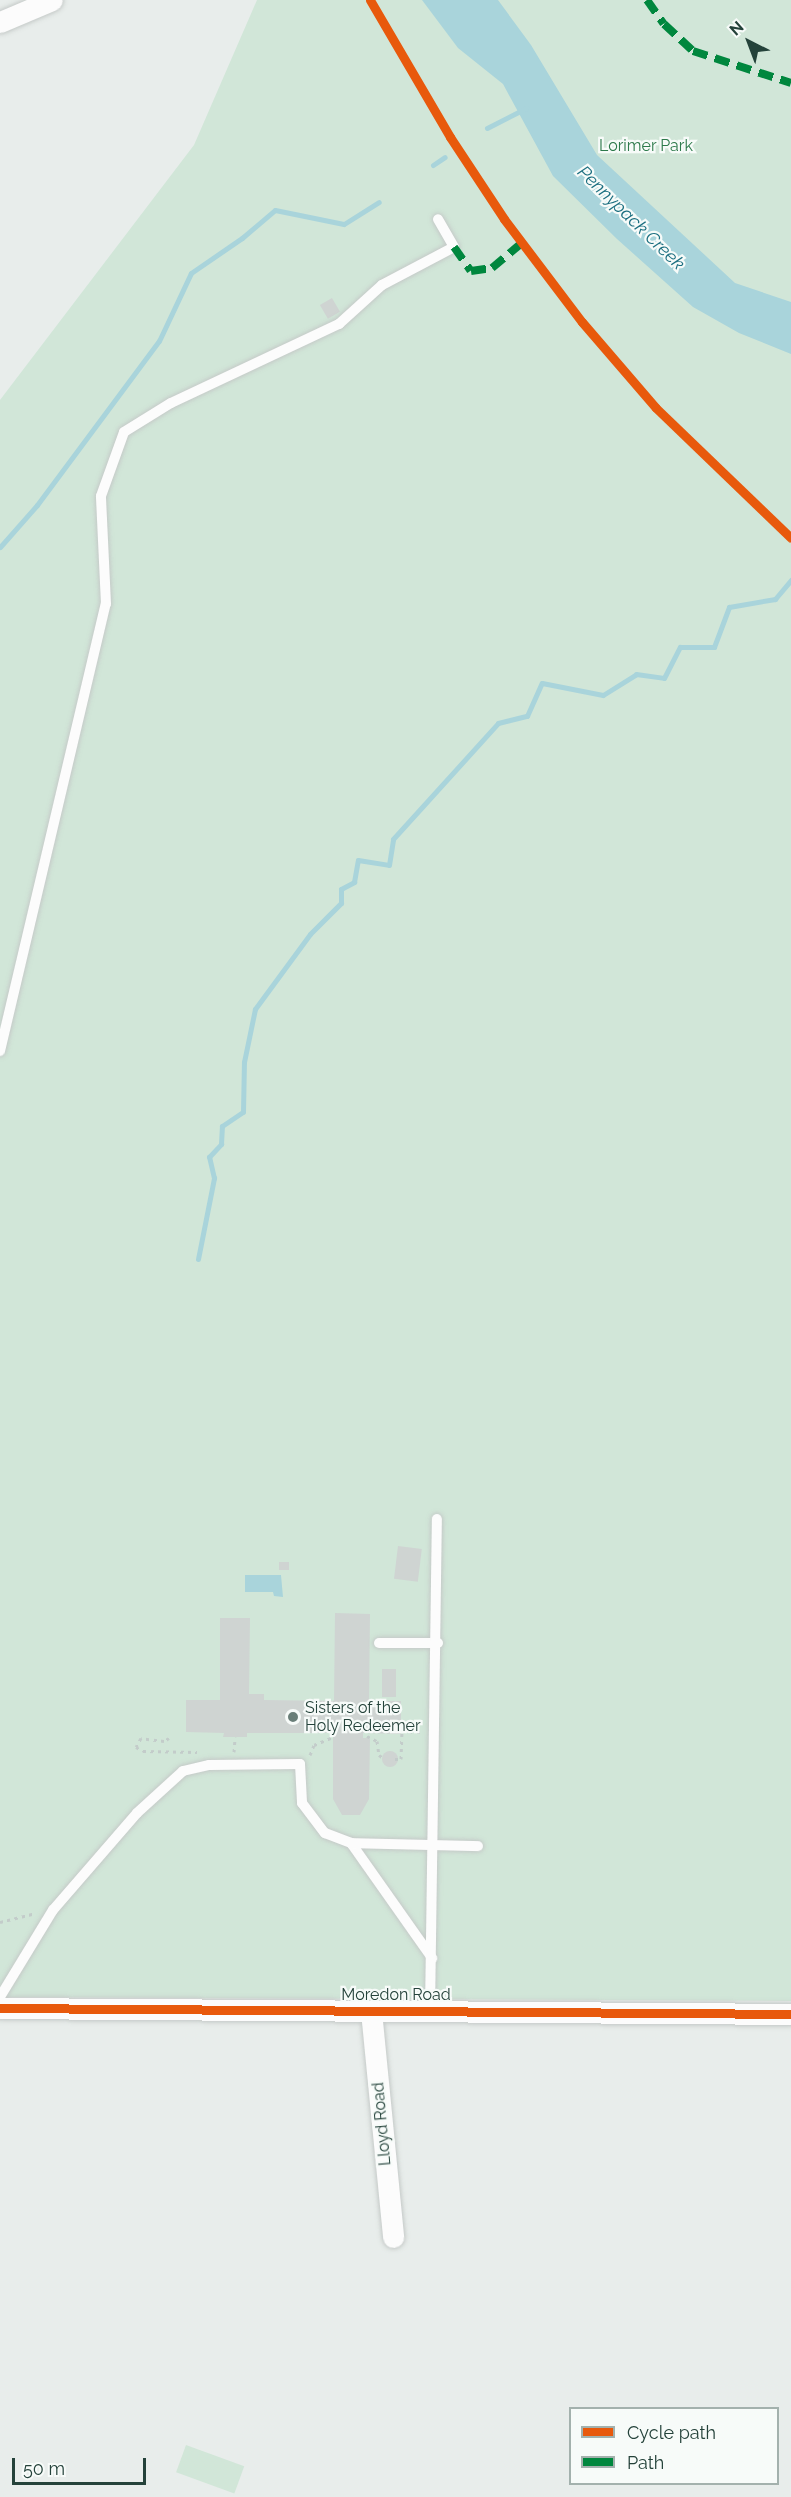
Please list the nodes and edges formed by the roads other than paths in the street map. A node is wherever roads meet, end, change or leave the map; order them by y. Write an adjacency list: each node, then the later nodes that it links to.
1 (51, 0): 2 (street)
2 (0, 22)
3 (438, 219): 4 (lane)
4 (0, 1051)
5 (437, 1519): 7 (lane)
6 (379, 1643): 7 (lane)
7 (438, 1643): 9 (lane)
8 (351, 1843): 9 (lane); 11 (lane); 12 (lane)
9 (434, 1845): 10 (lane); 11 (lane)
10 (478, 1846)
11 (432, 1958): 15 (lane)
12 (0, 1997)
13 (0, 2008): 14 (street, Moredon Road)
14 (371, 2011): 15 (street, Moredon Road); 17 (street, Lloyd Road)
15 (430, 2011): 16 (street, Moredon Road)
16 (791, 2014)
17 (393, 2237)

